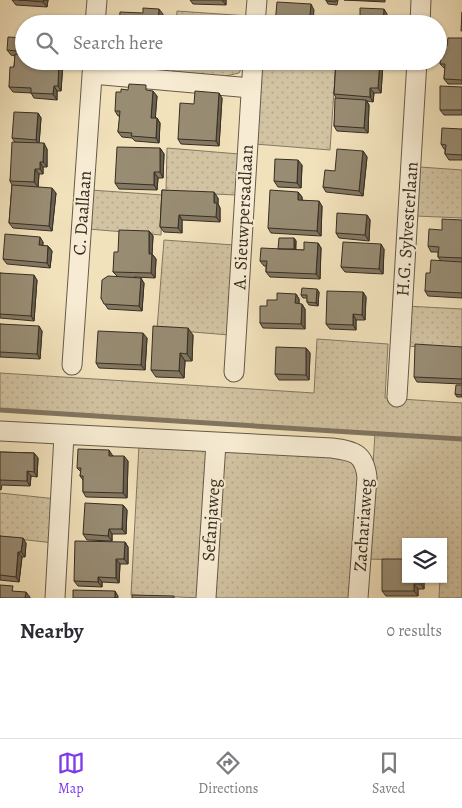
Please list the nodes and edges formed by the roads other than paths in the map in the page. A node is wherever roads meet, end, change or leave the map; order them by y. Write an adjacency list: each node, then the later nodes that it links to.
1 (97, 0): 4 (street)
2 (257, 0): 5 (street)
3 (421, 0): 6 (street)
4 (96, 15)
5 (256, 15)
6 (420, 15)
7 (92, 70): 12 (street, C. Daallaan)
8 (108, 70): 11 (street)
9 (252, 70): 11 (street, A. Sieuwpersadlaan)
10 (417, 70): 14 (street, H.G. Sylvesterlaan)
11 (251, 88): 13 (street, A. Sieuwpersadlaan)
12 (72, 365)
13 (234, 372)
14 (397, 398)
15 (0, 431): 16 (street)
16 (64, 435): 17 (street); 18 (street)
17 (216, 443): 19 (street, Sefanjaweg); 20 (street, Zachariaweg)
18 (55, 598)
19 (206, 598)
20 (358, 598)

